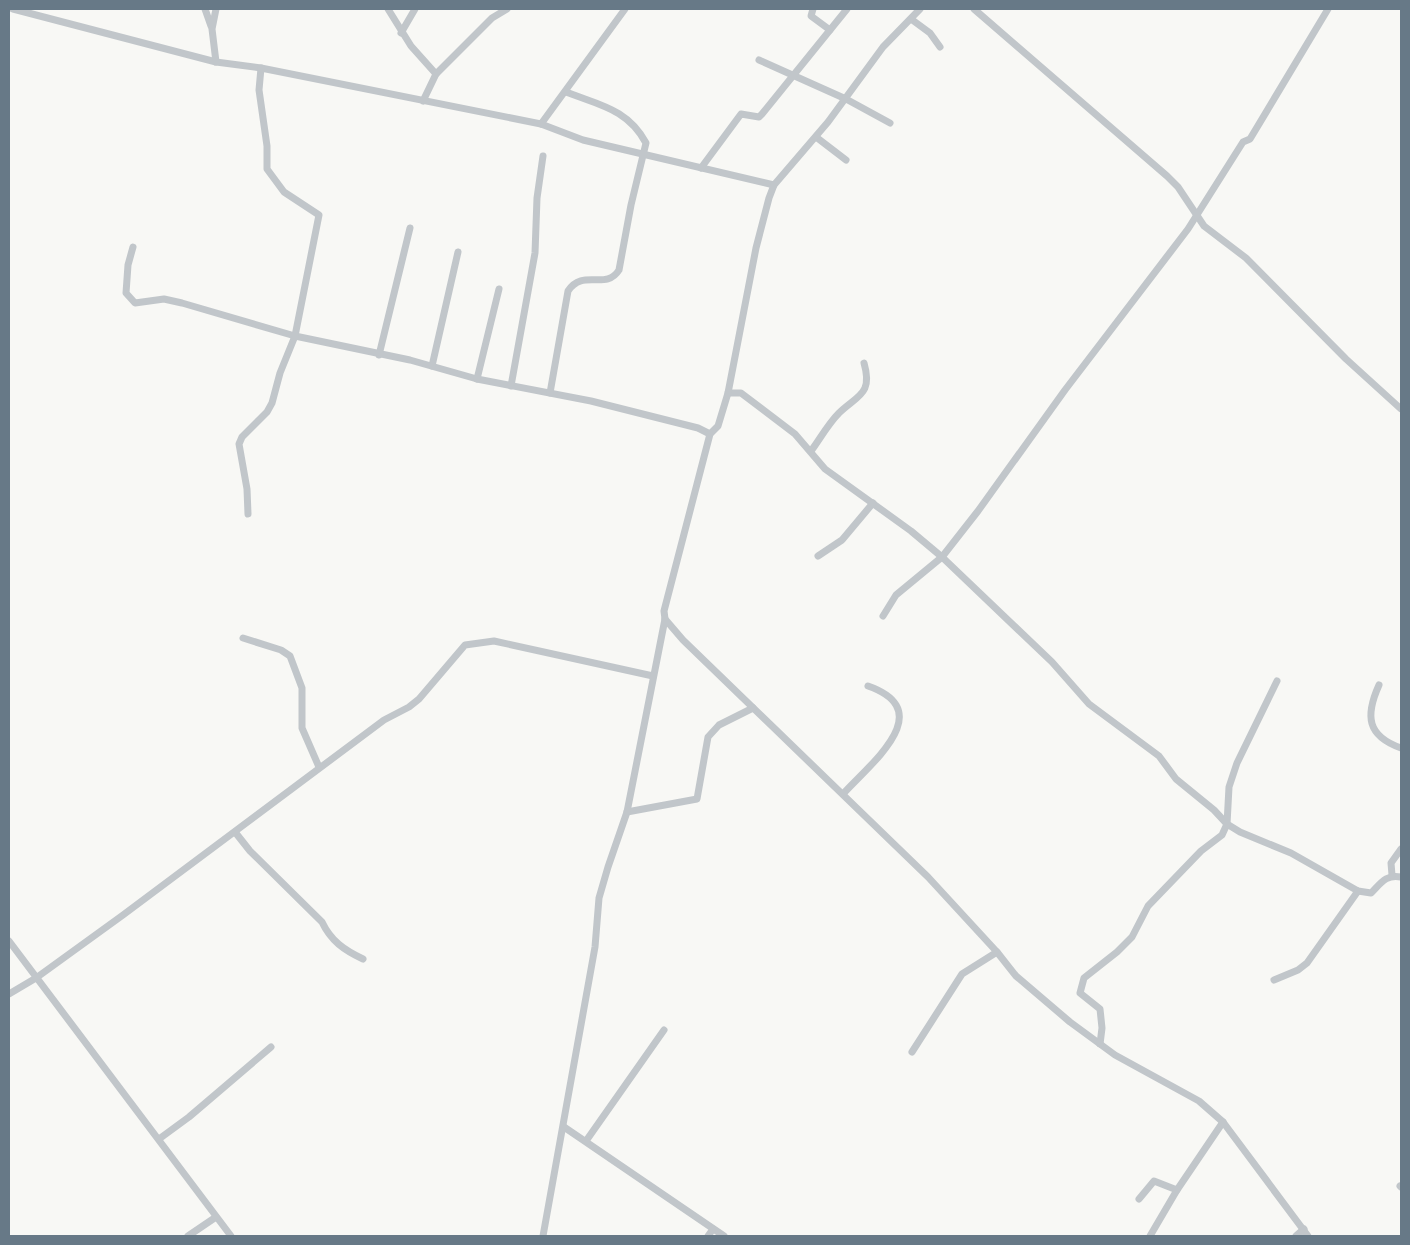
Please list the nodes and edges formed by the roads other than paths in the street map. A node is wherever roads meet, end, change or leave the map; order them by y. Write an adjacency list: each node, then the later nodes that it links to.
1 (13, 9): 19 (street)
2 (205, 9): 14 (street)
3 (216, 9): 14 (street)
4 (388, 9): 16 (street)
5 (415, 9): 16 (street)
6 (507, 9): 21 (street)
7 (625, 9): 23 (street)
8 (813, 9): 15 (street)
9 (847, 9): 15 (street)
10 (920, 9): 13 (street)
11 (974, 9): 34 (street)
12 (1328, 9): 34 (street)
13 (911, 18): 17 (street); 24 (street)
14 (212, 29): 19 (street)
15 (830, 30): 22 (street)
16 (401, 33): 21 (street)
17 (940, 47)
18 (759, 60): 22 (street)
19 (216, 62): 20 (street)
20 (261, 68): 25 (street); 39 (street)
21 (436, 74): 25 (street)
22 (793, 76): 24 (street); 32 (street)
23 (566, 92): 27 (street); 29 (street)
24 (846, 99): 26 (street); 28 (street)
25 (423, 101): 27 (street)
26 (890, 123)
27 (541, 124): 29 (street)
28 (816, 137): 31 (street); 33 (street)
29 (642, 154): 32 (street); 45 (street)
30 (543, 156): 44 (street)
31 (846, 160)
32 (701, 168): 33 (street)
33 (774, 185): 46 (street)
34 (1197, 214): 47 (street); 53 (street)
35 (410, 228): 40 (street)
36 (133, 248): 39 (street)
37 (458, 252): 42 (street)
38 (499, 289): 43 (street)
39 (295, 336): 40 (street); 51 (street)
40 (379, 355): 42 (street)
41 (864, 363): 49 (street)
42 (432, 366): 43 (street)
43 (477, 379): 44 (street)
44 (511, 386): 45 (street)
45 (550, 393): 48 (street)
46 (728, 393): 48 (street); 49 (street)
47 (1401, 409)
48 (710, 434): 55 (street)
49 (811, 451): 50 (street)
50 (874, 503): 52 (street); 53 (street)
51 (248, 514)
52 (818, 556)
53 (942, 557): 54 (street); 66 (street)
54 (882, 616)
55 (664, 619): 57 (street); 61 (street)
56 (243, 638): 63 (street)
57 (653, 676): 63 (street); 65 (street)
58 (1277, 681): 66 (street)
59 (1379, 685): 62 (street)
60 (868, 686): 64 (street)
61 (753, 708): 64 (street); 65 (street)
62 (1401, 748)
63 (319, 767): 67 (street)
64 (843, 794): 73 (street)
65 (627, 812): 83 (street)
66 (1227, 824): 71 (street); 79 (street)
67 (234, 832): 74 (street); 75 (street)
68 (1401, 849): 69 (street)
69 (1392, 875): 70 (street); 71 (street)
70 (1401, 877)
71 (1358, 891): 76 (street)
72 (9, 941): 75 (street)
73 (997, 952): 79 (street); 81 (street)
74 (363, 960)
75 (36, 978): 77 (street); 84 (street)
76 (1274, 980)
77 (9, 994)
78 (664, 1030): 85 (street)
79 (1100, 1044): 82 (street)
80 (271, 1047): 84 (street)
81 (912, 1052)
82 (1223, 1122): 86 (street); 90 (street)
83 (564, 1127): 85 (street); 93 (street)
84 (158, 1139): 88 (street)
85 (586, 1141): 89 (street)
86 (1176, 1190): 87 (street); 96 (street)
87 (1139, 1199)
88 (216, 1216): 91 (street); 92 (street)
89 (713, 1229): 94 (street); 95 (street)
90 (1304, 1229): 97 (street); 98 (street)
91 (188, 1236)
92 (231, 1236)
93 (543, 1236)
94 (708, 1236)
95 (724, 1236)
96 (1150, 1236)
97 (1296, 1236)
98 (1308, 1236)

